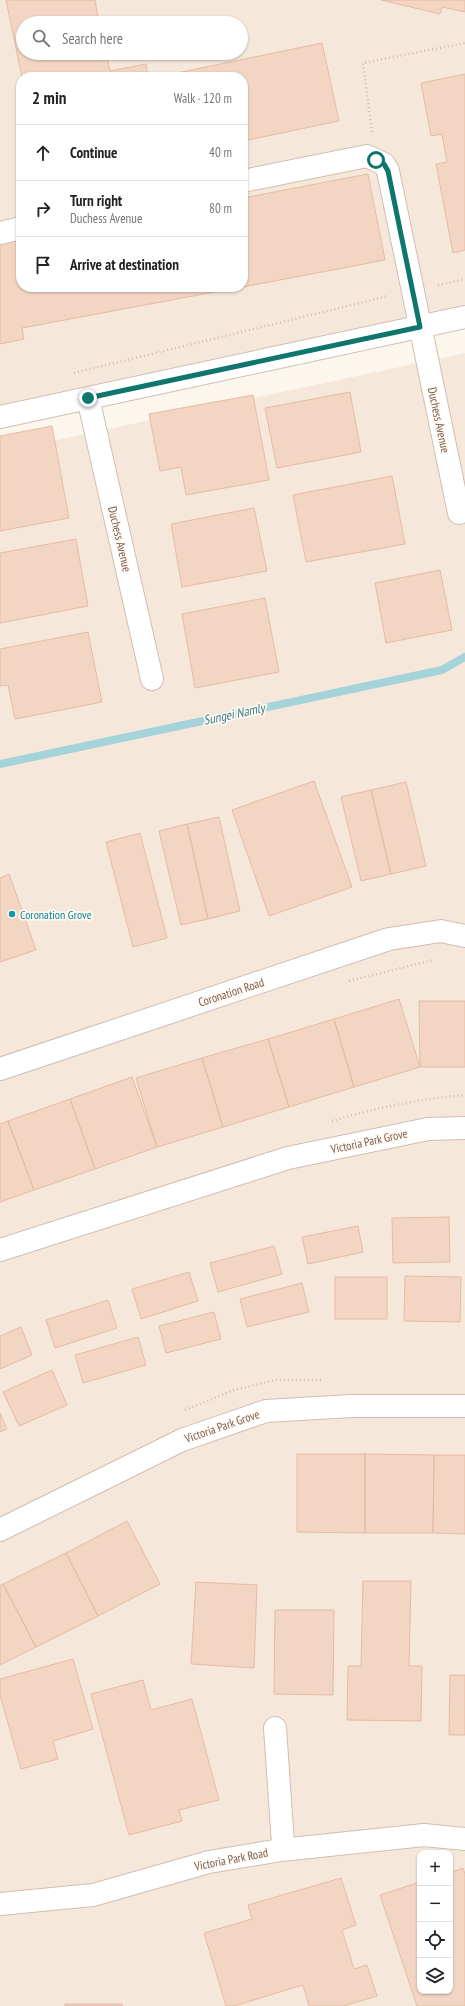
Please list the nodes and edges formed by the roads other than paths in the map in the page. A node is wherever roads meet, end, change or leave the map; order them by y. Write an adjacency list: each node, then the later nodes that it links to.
1 (248, 181): 5 (street, Duchess Avenue)
2 (16, 229): 3 (street)
3 (0, 233)
4 (465, 317): 5 (street)
5 (420, 327): 6 (street); 8 (street, Duchess Avenue)
6 (88, 398): 7 (street); 9 (street, Duchess Avenue)
7 (0, 417)
8 (459, 513)
9 (152, 679)
10 (465, 936): 11 (street, Coronation Road)
11 (0, 1069)
12 (465, 1128): 13 (street, Victoria Park Grove)
13 (0, 1250)
14 (465, 1406): 15 (street, Victoria Park Grove)
15 (0, 1530)
16 (275, 1728): 18 (street)
17 (465, 1839): 18 (street, Victoria Park Road)
18 (281, 1850): 19 (street, Victoria Park Road)
19 (0, 1904)

